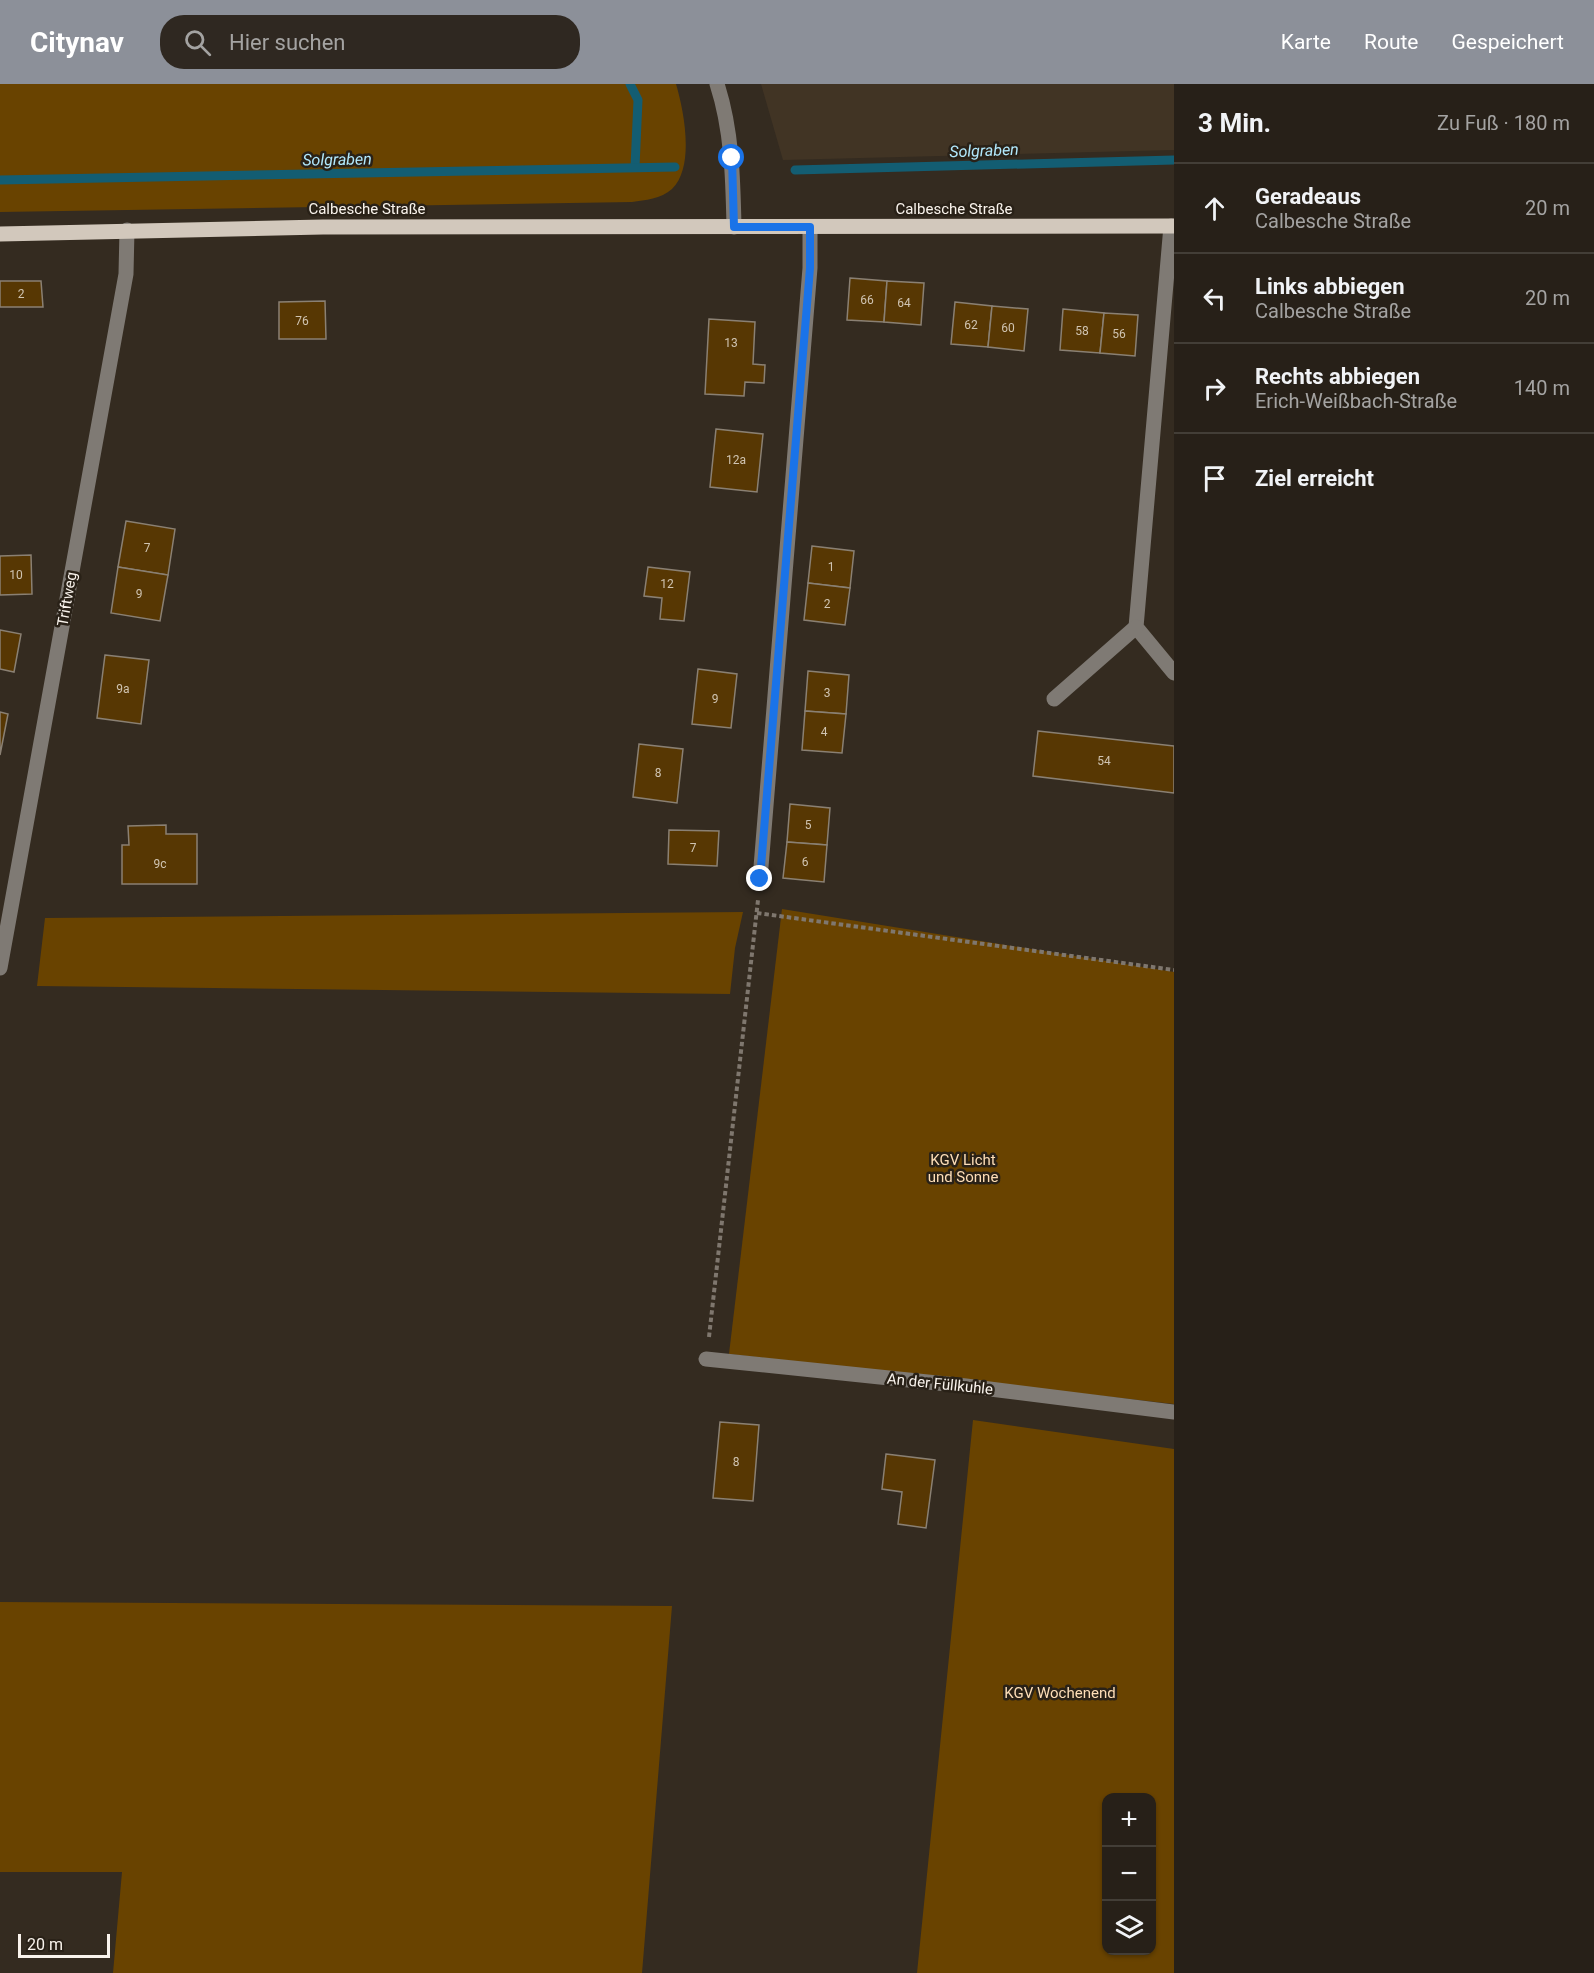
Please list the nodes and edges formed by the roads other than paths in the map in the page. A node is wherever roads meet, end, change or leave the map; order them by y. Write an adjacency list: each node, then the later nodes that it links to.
1 (717, 84): 3 (street)
2 (1173, 226): 4 (main road, Calbesche Straße); 7 (street)
3 (734, 227): 4 (main road, Calbesche Straße); 5 (main road, Calbesche Straße)
4 (810, 227): 10 (street)
5 (127, 230): 6 (main road, Calbesche Straße); 11 (street, Triftweg)
6 (0, 234)
7 (1136, 627): 8 (street); 9 (street)
8 (1174, 674)
9 (1054, 699)
10 (760, 879)
11 (0, 968)
12 (706, 1359): 13 (street, An der Füllkuhle)
13 (1174, 1412)

